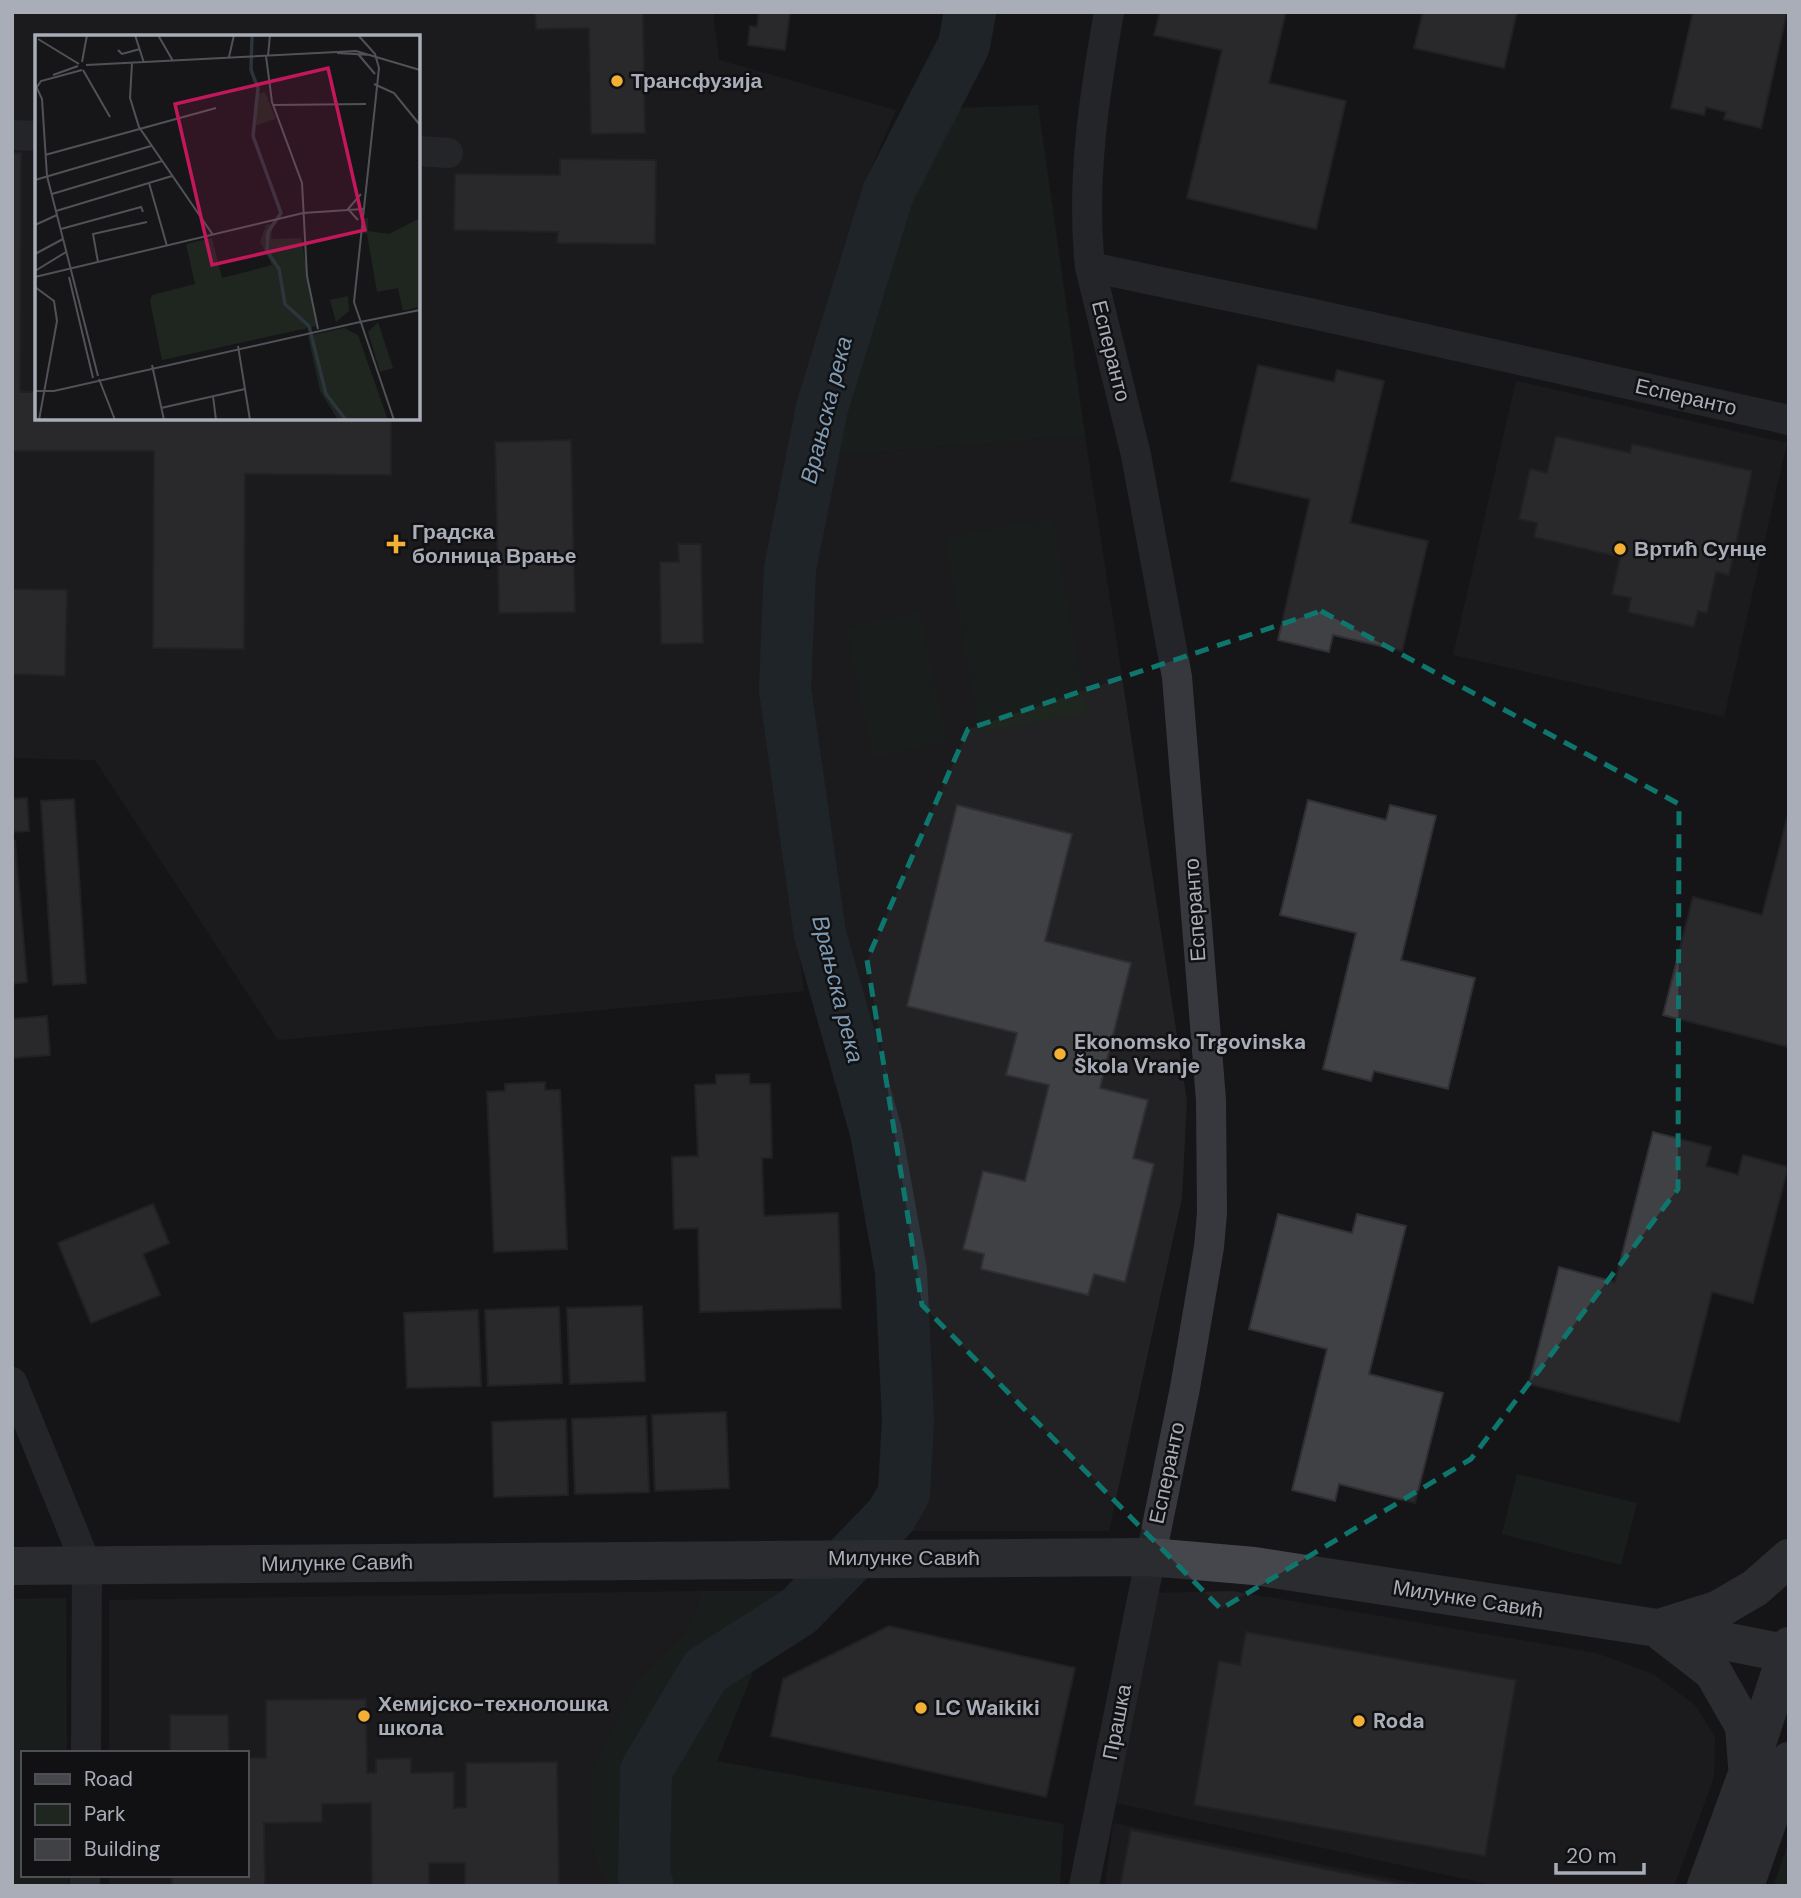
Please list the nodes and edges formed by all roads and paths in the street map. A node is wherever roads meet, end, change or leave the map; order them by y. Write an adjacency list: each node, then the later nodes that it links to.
1 (1109, 12): 6 (street, Есперанто)
2 (12, 135): 3 (street)
3 (35, 136)
4 (420, 151): 5 (street)
5 (448, 153)
6 (1090, 267): 7 (street, Есперанто); 9 (street, Есперанто)
7 (1789, 421)
8 (12, 1382): 12 (street)
9 (1150, 1557): 12 (street, Милунке Савић); 13 (street, Милунке Савић); 18 (street, Прашка)
10 (1789, 1558): 13 (street)
11 (12, 1566): 12 (street, Милунке Савић)
12 (88, 1566): 15 (street)
13 (1657, 1628): 14 (street, Милунке Савић); 17 (street)
14 (1788, 1651): 17 (street)
15 (86, 1751)
16 (1789, 1761): 20 (street)
17 (1747, 1774): 19 (street)
18 (1084, 1886)
19 (1706, 1886)
20 (1745, 1886)

